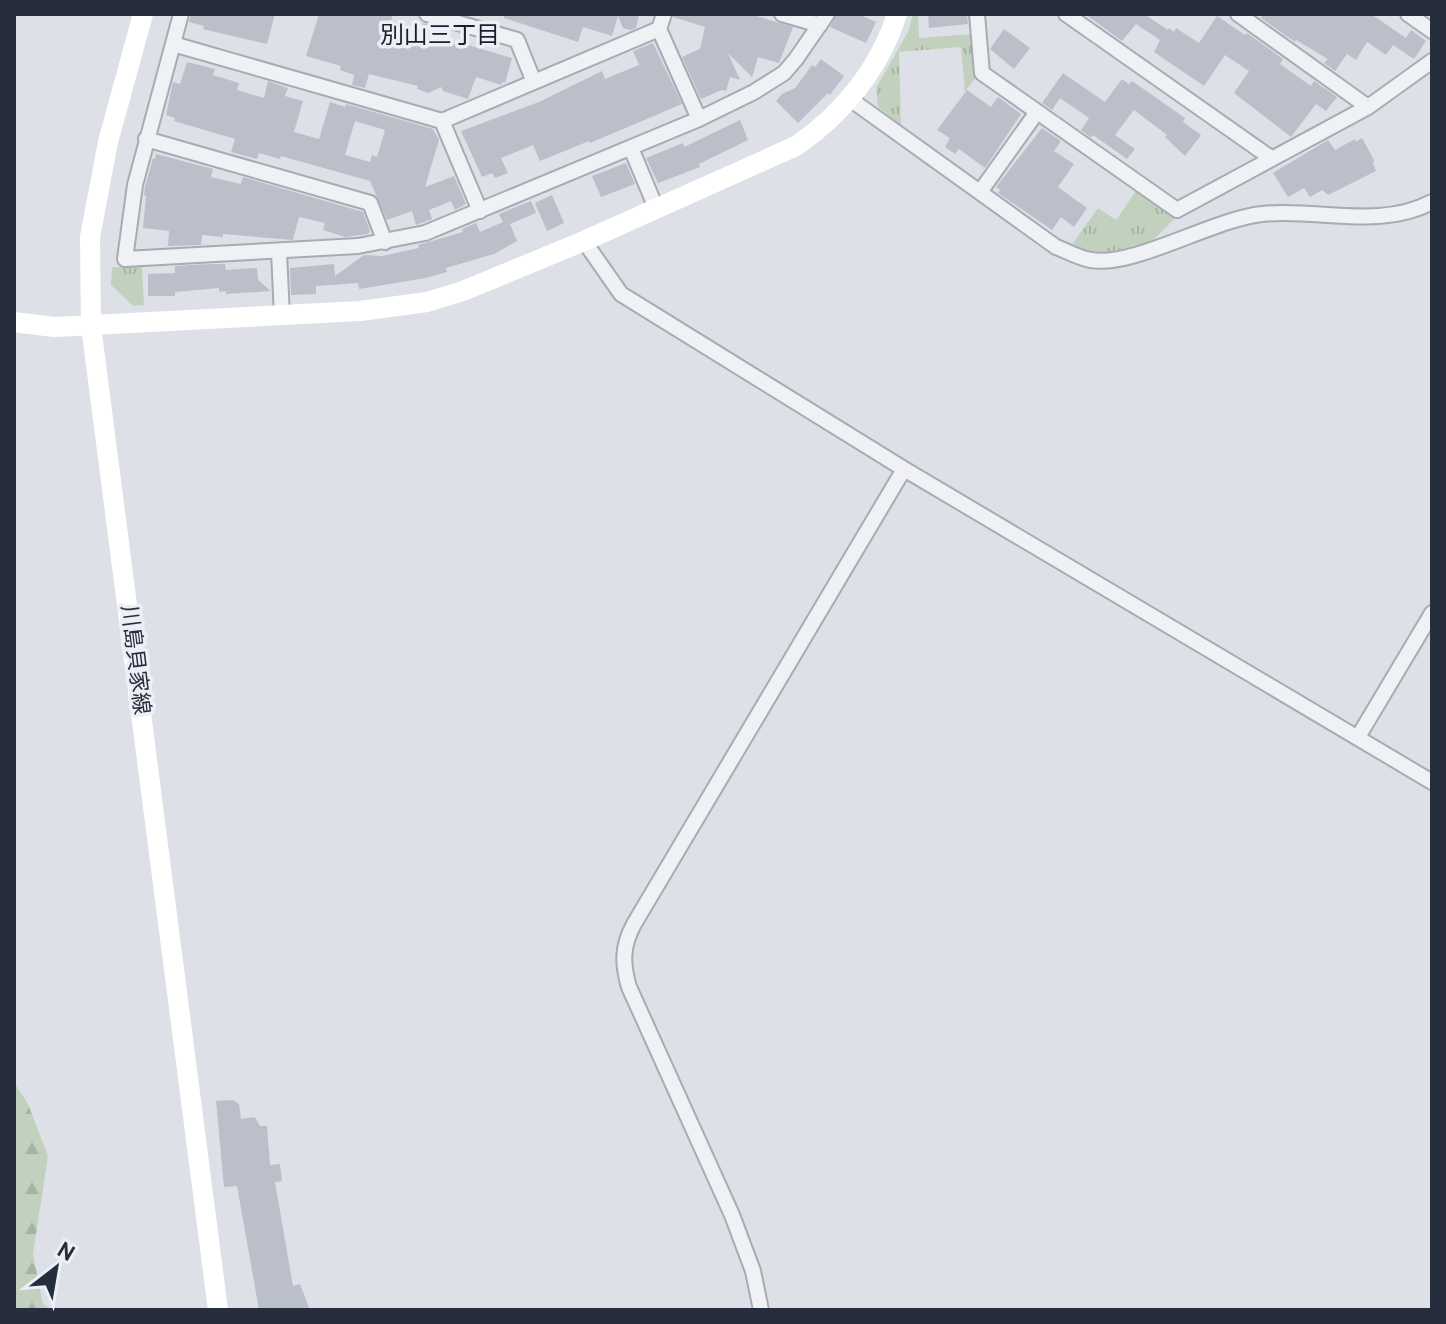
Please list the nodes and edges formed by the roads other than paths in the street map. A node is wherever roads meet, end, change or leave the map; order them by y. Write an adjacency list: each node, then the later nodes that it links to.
1 (143, 14): 33 (main road, 川島貝家線)
2 (181, 14): 13 (street)
3 (427, 14): 15 (street)
4 (782, 14): 10 (street)
5 (897, 14): 16 (main road)
6 (977, 14): 18 (street)
7 (1066, 14): 23 (street)
8 (1238, 14): 17 (street)
9 (1408, 14): 12 (street)
10 (824, 20): 19 (street)
11 (661, 21): 15 (street); 19 (street)
12 (1432, 31)
13 (173, 44): 20 (street); 21 (street)
14 (1432, 61): 17 (street)
15 (534, 82): 20 (street)
16 (850, 99): 24 (street); 26 (main road)
17 (1368, 107): 23 (street)
18 (1037, 112): 23 (street); 24 (street)
19 (699, 119): 22 (street)
20 (442, 121): 27 (street)
21 (146, 139): 29 (street); 30 (street)
22 (631, 148): 26 (street); 27 (street)
23 (1271, 158)
24 (980, 192): 25 (street)
25 (1432, 202)
26 (656, 208): 28 (main road)
27 (480, 211): 29 (street)
28 (584, 241): 31 (main road); 34 (street)
29 (385, 242): 30 (street)
30 (279, 252): 31 (street)
31 (282, 316): 33 (main road)
32 (14, 322): 33 (main road)
33 (91, 326): 38 (main road, 川島貝家線)
34 (904, 469): 36 (street); 39 (street)
35 (1432, 613): 36 (street)
36 (1358, 737): 37 (street)
37 (1432, 782)
38 (218, 1310)
39 (761, 1310)

